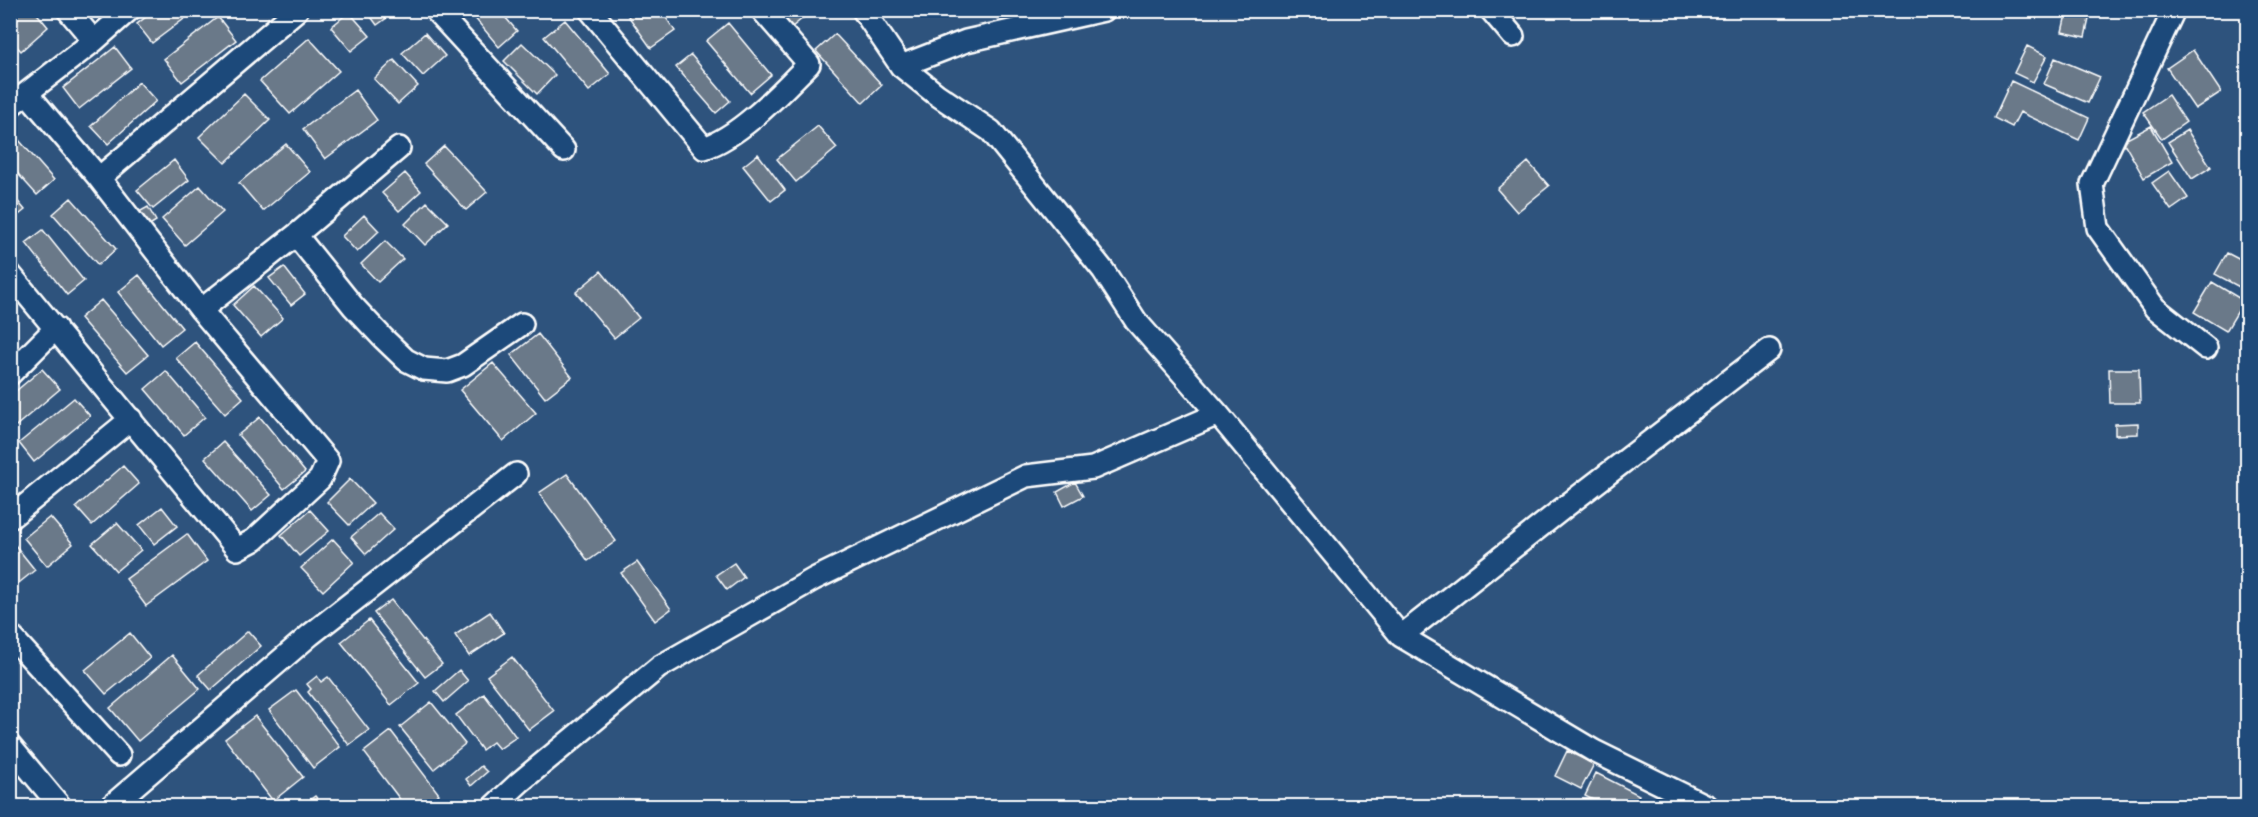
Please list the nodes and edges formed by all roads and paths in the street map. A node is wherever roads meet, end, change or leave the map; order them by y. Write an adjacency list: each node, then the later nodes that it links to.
1 (68, 10): 12 (street)
2 (129, 10): 12 (street)
3 (297, 10): 17 (street)
4 (435, 10): 16 (street)
5 (590, 10): 6 (street)
6 (762, 10)
7 (863, 10): 13 (street)
8 (1104, 10): 13 (street)
9 (1491, 10): 11 (street)
10 (2174, 10): 23 (street)
11 (1514, 36)
12 (94, 41): 14 (street)
13 (901, 66): 26 (street)
14 (19, 99): 17 (street)
15 (399, 148): 18 (street)
16 (564, 150)
17 (99, 178): 20 (street)
18 (296, 235): 20 (street); 21 (street)
19 (10, 274): 22 (street)
20 (201, 310): 27 (street)
21 (522, 324)
22 (56, 328): 25 (street); 27 (street)
23 (2206, 348)
24 (1769, 350): 31 (street)
25 (10, 374)
26 (1218, 414): 31 (street); 37 (street)
27 (131, 419): 29 (street)
28 (516, 474): 36 (street)
29 (10, 518)
30 (10, 635): 33 (street)
31 (1401, 636): 34 (street)
32 (10, 746): 35 (street)
33 (119, 755)
34 (1681, 802): 38 (street)
35 (60, 807)
36 (111, 807)
37 (494, 807)
38 (1707, 807)

